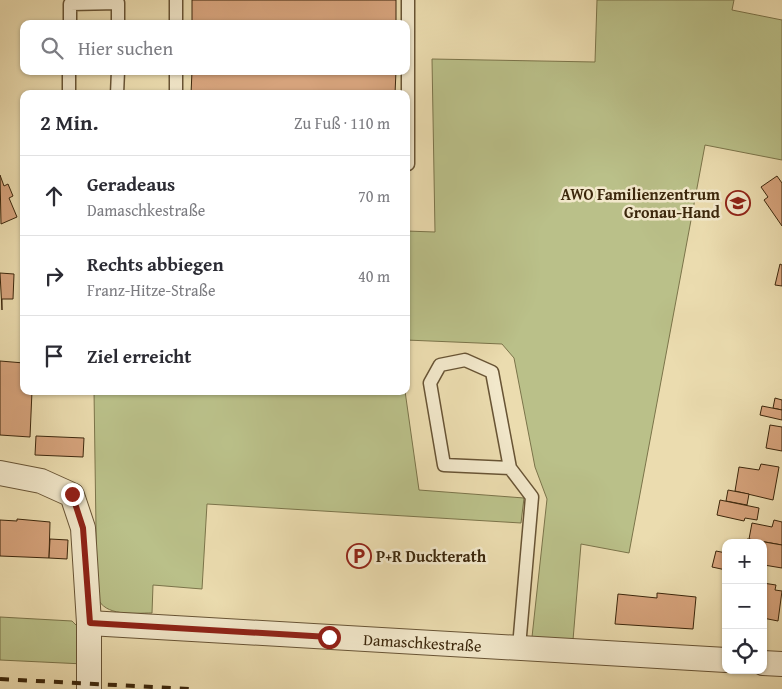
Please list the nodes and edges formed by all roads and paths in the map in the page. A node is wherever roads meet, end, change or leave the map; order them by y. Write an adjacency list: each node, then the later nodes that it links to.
1 (176, 0): 5 (lane)
2 (408, 0): 6 (lane)
3 (70, 20): 4 (lane)
4 (118, 20)
5 (176, 20)
6 (408, 20)
7 (69, 75): 11 (lane)
8 (118, 75): 12 (lane)
9 (176, 75): 13 (lane)
10 (408, 75): 14 (lane)
11 (69, 90)
12 (118, 90)
13 (176, 90)
14 (408, 90)
15 (510, 468): 15 (lane); 18 (lane)
16 (0, 473): 17 (street)
17 (90, 623): 18 (street, Damaschkestraße); 22 (street)
18 (520, 647): 19 (street, Damaschkestraße)
19 (722, 660)
20 (767, 663): 21 (street)
21 (782, 664)
22 (89, 689)

